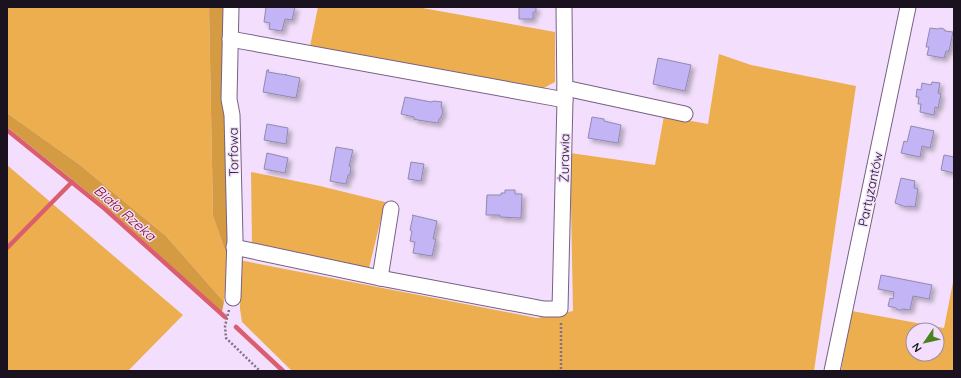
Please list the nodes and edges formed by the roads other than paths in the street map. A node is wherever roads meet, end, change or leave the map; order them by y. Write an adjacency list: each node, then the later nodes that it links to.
1 (231, 7): 4 (street, Torfowa)
2 (564, 7): 5 (street, Żurawia)
3 (908, 7): 11 (street, Partyzantów)
4 (230, 39): 5 (street); 8 (street, Torfowa)
5 (565, 94): 6 (street); 9 (street, Żurawia)
6 (685, 114)
7 (391, 210): 9 (street)
8 (234, 248): 9 (street); 10 (street, Torfowa)
9 (380, 278)
10 (233, 298)
11 (832, 371)

